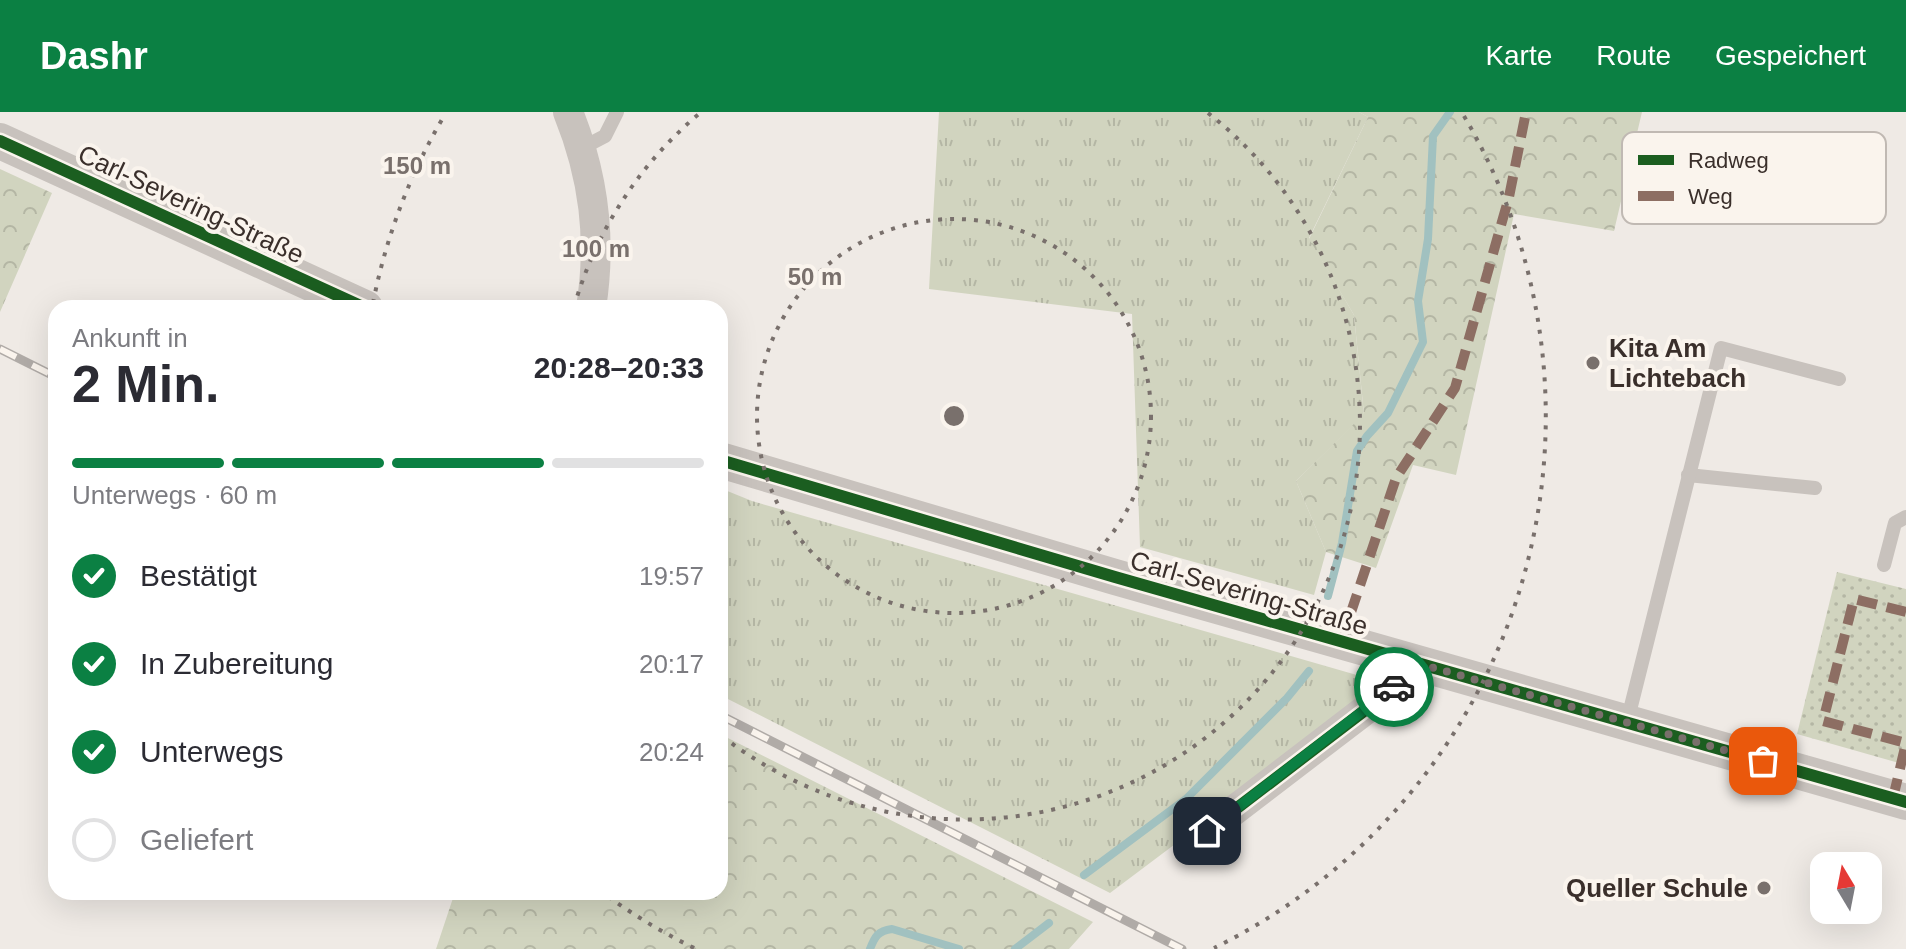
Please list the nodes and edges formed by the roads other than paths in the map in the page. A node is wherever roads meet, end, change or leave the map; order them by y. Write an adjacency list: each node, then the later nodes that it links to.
1 (568, 112): 4 (street)
2 (617, 112): 4 (lane)
3 (0, 141): 5 (street, Carl-Severing-Straße)
4 (582, 148): 6 (street)
5 (348, 300)
6 (592, 300)
7 (1839, 379): 9 (lane)
8 (728, 462): 13 (street, Carl-Severing-Straße)
9 (1688, 475): 10 (lane); 14 (lane)
10 (1815, 488)
11 (1906, 517): 12 (lane)
12 (1884, 565)
13 (1406, 660): 14 (street, Carl-Severing-Straße); 16 (street)
14 (1627, 722): 15 (street, Carl-Severing-Straße)
15 (1906, 802)
16 (1207, 831)

